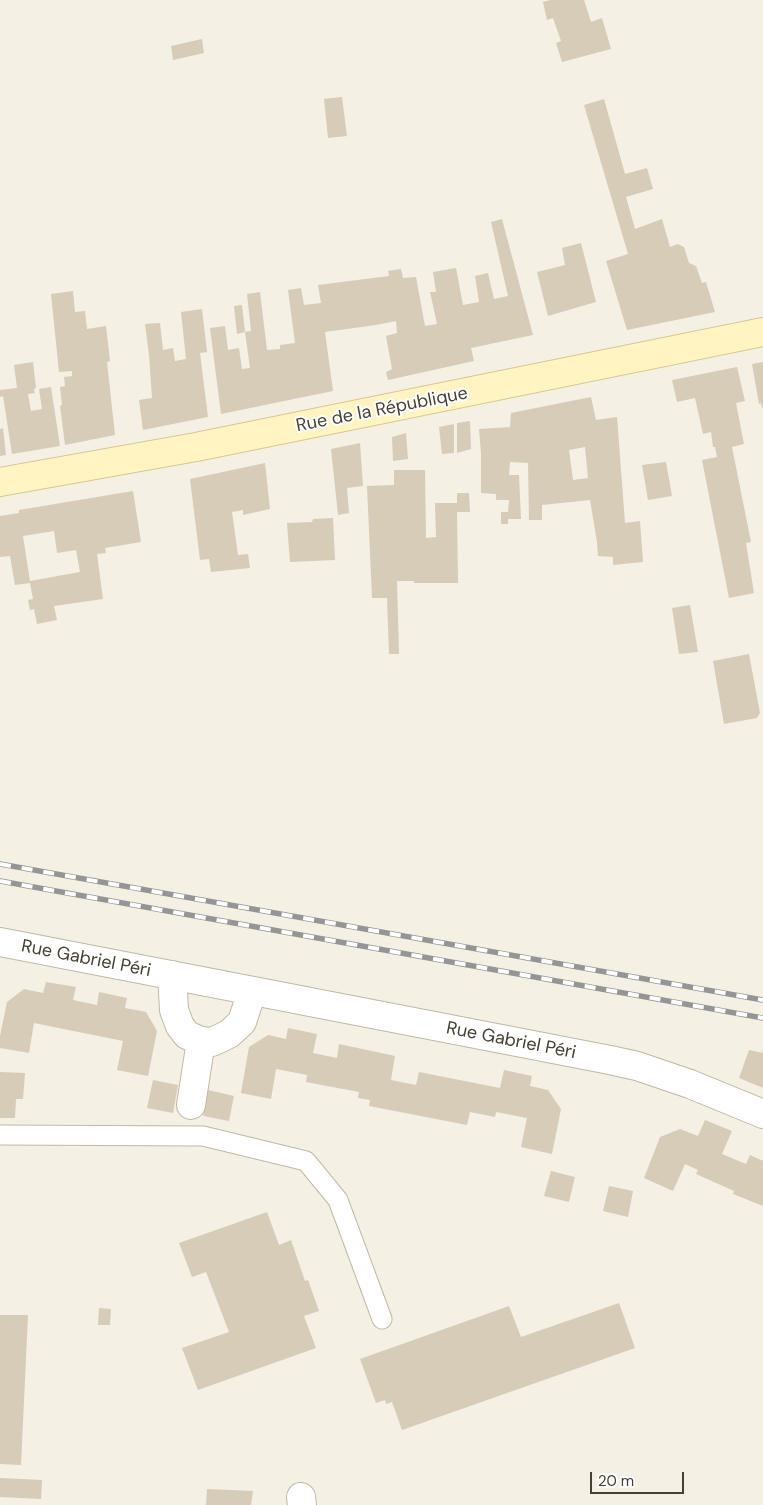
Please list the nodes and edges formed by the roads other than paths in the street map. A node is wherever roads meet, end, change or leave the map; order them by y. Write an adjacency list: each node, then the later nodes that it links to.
1 (763, 332): 2 (main road, Rue de la République)
2 (0, 482)
3 (0, 942): 4 (street, Rue Gabriel Péri)
4 (172, 975): 5 (street, Rue Gabriel Péri); 6 (street, Rue Gabriel Péri)
5 (252, 991): 6 (street); 8 (street, Rue Gabriel Péri)
6 (201, 1041): 7 (street)
7 (191, 1105)
8 (763, 1114)
9 (0, 1136): 10 (lane)
10 (382, 1319)

